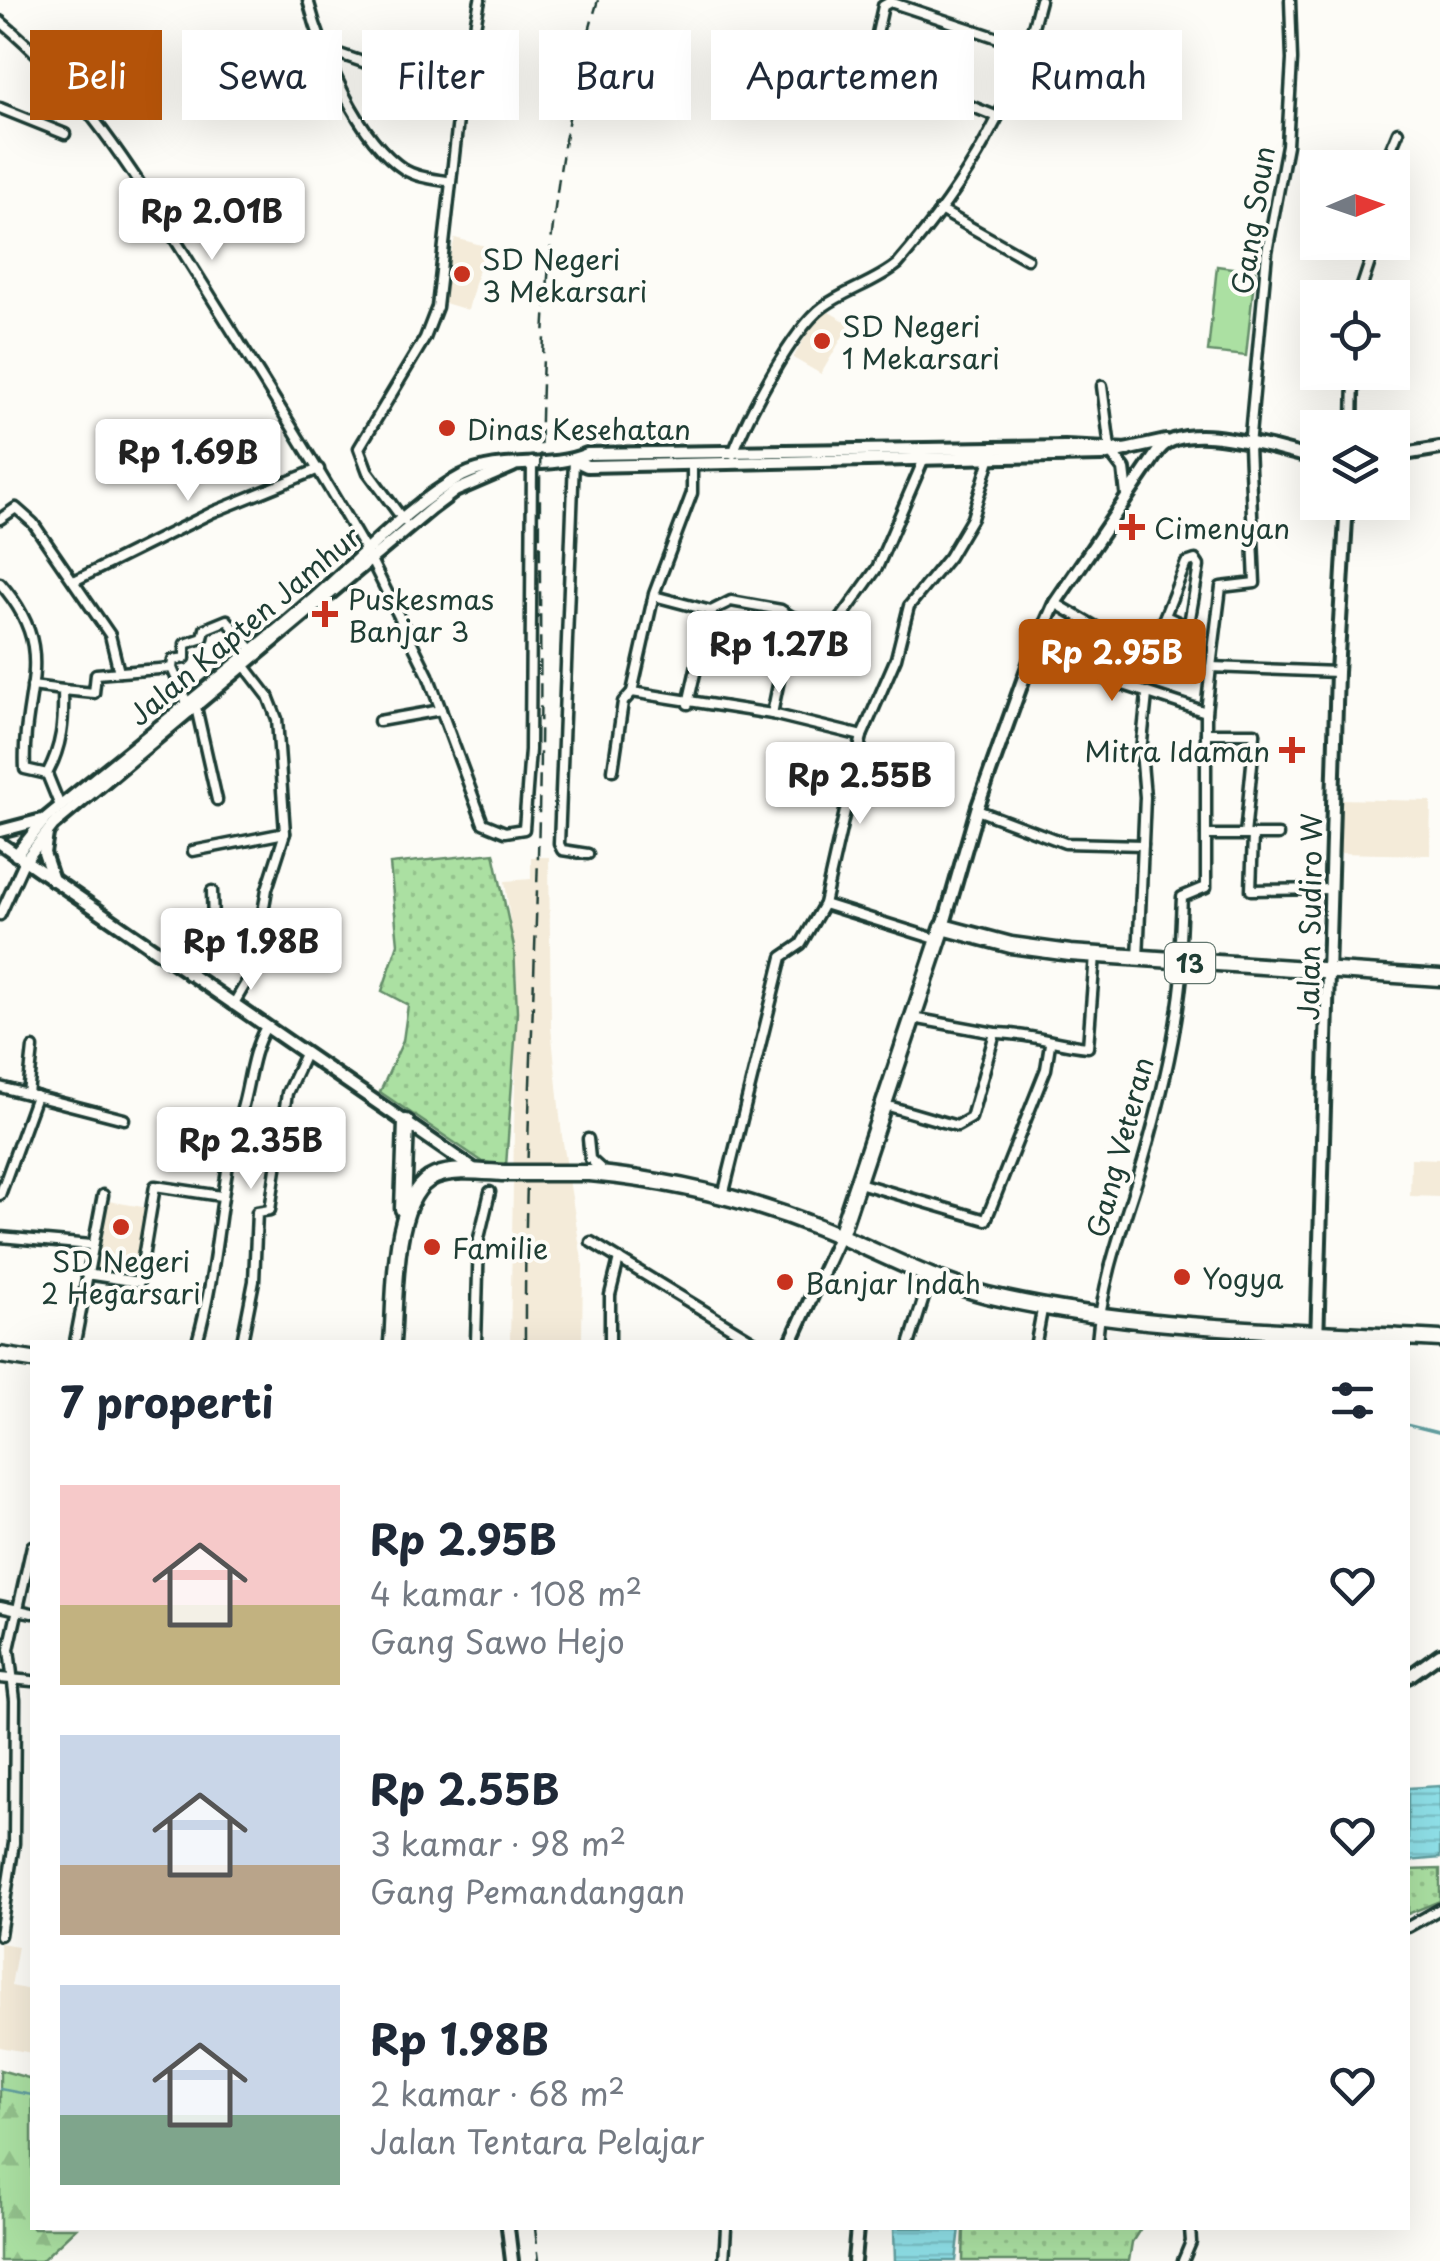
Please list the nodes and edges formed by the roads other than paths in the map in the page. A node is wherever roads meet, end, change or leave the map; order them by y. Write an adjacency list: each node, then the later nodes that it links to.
1 (308, 0): 6 (street)
2 (480, 0): 7 (street)
3 (1040, 0): 8 (street)
4 (1290, 0): 23 (street, Gang Soun)
5 (0, 21): 37 (street)
6 (318, 30)
7 (474, 30)
8 (1032, 30)
9 (994, 37): 12 (street)
10 (342, 92): 18 (street)
11 (0, 108): 16 (street)
12 (994, 115)
13 (459, 120): 18 (street)
14 (997, 120): 19 (street)
15 (1398, 132): 17 (street)
16 (65, 134)
17 (1390, 150)
18 (451, 182): 41 (street)
19 (940, 210): 20 (street); 31 (street)
20 (1027, 259)
21 (1102, 386): 25 (street)
22 (1167, 440): 23 (street, Jalan Kapten Jamhur); 25 (street, Jalan Kapten Jamhur); 38 (street)
23 (1249, 446): 28 (street, Jalan Kapten Jamhur); 56 (street, Gang Soun)
24 (1440, 448): 26 (street)
25 (1110, 450): 27 (street, Jalan Kapten Jamhur); 29 (street, Jalan Kapten Jamhur); 38 (street)
26 (1410, 453)
27 (862, 455): 31 (street, Jalan Kapten Jamhur); 33 (street, Jalan Kapten Jamhur)
28 (1300, 456)
29 (990, 458): 33 (street, Jalan Kapten Jamhur); 72 (street)
30 (640, 459): 31 (street, Jalan Kapten Jamhur); 32 (street, Jalan Kapten Jamhur); 36 (street, Jalan Kapten Jamhur)
31 (734, 459): 36 (street, Jalan Kapten Jamhur)
32 (574, 460): 34 (street, Jalan Kapten Jamhur); 88 (street)
33 (924, 460): 48 (street)
34 (532, 462): 35 (street, Jalan Kapten Jamhur); 67 (street)
35 (518, 464): 41 (street, Jalan Kapten Jamhur); 42 (street, Jalan Kapten Jamhur)
36 (692, 464): 45 (street)
37 (319, 469): 42 (street); 43 (street)
38 (1127, 496): 46 (street)
39 (0, 519): 43 (street)
40 (1346, 520): 60 (street, Jalan Sudiro W)
41 (404, 521): 42 (street, Jalan Kapten Jamhur)
42 (370, 558): 52 (street, Jalan Kapten Jamhur); 55 (street, Jalan Kapten Jamhur); 67 (street)
43 (74, 580): 59 (street)
44 (0, 583): 61 (street)
45 (654, 596): 48 (street); 63 (street)
46 (1056, 603): 50 (street); 53 (street)
47 (1165, 616): 49 (street); 49 (street); 54 (street)
48 (792, 617): 69 (street)
49 (1188, 627): 54 (street)
50 (1102, 631): 54 (street); 58 (street)
51 (703, 638): 65 (street)
52 (252, 650): 55 (street, Jalan Kapten Jamhur); 57 (street)
53 (1032, 655): 64 (street); 78 (street)
54 (1148, 658)
55 (243, 663): 66 (street, Jalan Kapten Jamhur); 81 (street)
56 (1211, 666): 60 (street); 68 (street)
57 (172, 668): 59 (street); 66 (street)
58 (1087, 668)
59 (119, 672): 62 (street)
60 (1337, 672): 91 (street, Jalan Sudiro W)
61 (32, 686): 62 (street); 75 (street)
62 (64, 690): 75 (street)
63 (632, 692): 65 (street); 74 (street)
64 (1148, 695): 68 (street); 86 (street)
65 (688, 704): 69 (street)
66 (192, 705): 73 (street, Jalan Kapten Jamhur); 76 (street)
67 (441, 710): 70 (street)
68 (1206, 712): 71 (street)
69 (772, 714): 72 (street)
70 (379, 721)
71 (1206, 733): 82 (street); 83 (street)
72 (862, 736): 93 (street)
73 (136, 749): 77 (street, Jalan Kapten Jamhur); 79 (street, Jalan Kapten Jamhur)
74 (612, 770)
75 (47, 774): 77 (street)
76 (217, 800)
77 (60, 806): 79 (street, Jalan Kapten Jamhur)
78 (977, 810): 86 (street); 95 (street)
79 (49, 822): 80 (street); 89 (street, Jalan Kapten Jamhur); 90 (street)
80 (0, 831)
81 (284, 833): 87 (street); 102 (street)
82 (1206, 835): 83 (street); 98 (street, Gang Veteran)
83 (1249, 835): 84 (street); 91 (street)
84 (1278, 835)
85 (0, 843): 89 (street)
86 (1143, 845): 97 (street)
87 (193, 852)
88 (588, 854)
89 (20, 858): 90 (street); 94 (street)
90 (53, 882): 100 (street)
91 (1331, 889): 99 (street, Jalan Sudiro W)
92 (212, 891): 100 (street)
93 (824, 904): 95 (street); 122 (street)
94 (0, 915)
95 (941, 934): 96 (highway, 13); 103 (highway)
96 (1095, 955): 97 (highway, 13); 106 (street)
97 (1138, 959): 98 (highway, 13)
98 (1181, 963): 99 (highway, 13); 133 (street, Gang Veteran)
99 (1330, 971): 101 (highway, 13); 134 (street, Jalan Sudiro W)
100 (188, 975): 102 (street)
101 (1440, 978)
102 (234, 1006): 104 (street)
103 (913, 1018): 105 (street); 111 (highway)
104 (266, 1027): 108 (street); 114 (street)
105 (996, 1033): 106 (street); 111 (street)
106 (1050, 1044): 118 (street)
107 (33, 1048): 110 (street)
108 (305, 1054): 113 (street); 116 (street)
109 (0, 1088): 110 (street)
110 (32, 1095): 112 (street); 120 (street)
111 (885, 1105): 118 (highway)
112 (124, 1119)
113 (406, 1122): 117 (street); 124 (highway)
114 (234, 1132): 116 (street); 123 (street)
115 (588, 1139): 122 (street)
116 (279, 1144): 138 (street)
117 (480, 1173): 122 (highway, bridge); 124 (highway)
118 (858, 1182): 126 (highway)
119 (490, 1192): 140 (street)
120 (0, 1195)
121 (103, 1195): 128 (street)
122 (720, 1195): 126 (highway)
123 (221, 1196): 130 (street); 137 (street)
124 (402, 1220): 139 (highway)
125 (0, 1236): 128 (street)
126 (840, 1236): 131 (highway); 143 (street)
127 (591, 1242): 129 (street)
128 (90, 1245): 130 (street)
129 (619, 1259): 141 (street); 142 (street)
130 (86, 1274): 136 (street)
131 (932, 1276): 132 (highway); 144 (street)
132 (1043, 1305): 133 (highway); 145 (street)
133 (1099, 1316): 134 (highway); 146 (street, Gang Veteran)
134 (1317, 1337): 135 (highway)
135 (1440, 1338)
136 (75, 1340)
137 (197, 1340)
138 (242, 1340)
139 (392, 1340)
140 (476, 1340)
141 (610, 1340)
142 (753, 1340)
143 (792, 1340)
144 (911, 1340)
145 (1036, 1340)
146 (1097, 1340)
147 (0, 1355): 148 (highway)
148 (30, 1360)
149 (30, 1555): 151 (street)
150 (0, 1606): 151 (street)
151 (17, 1610): 152 (street); 156 (street)
152 (30, 1613)
153 (1440, 1654): 154 (street)
154 (1410, 1676)
155 (0, 1678): 156 (street)
156 (14, 1679): 157 (street); 159 (street)
157 (30, 1680)
158 (0, 1825): 159 (street)
159 (14, 1829): 161 (street)
160 (1440, 1908): 162 (street)
161 (3, 1912): 163 (street)
162 (1410, 1927)
163 (0, 1935)
164 (508, 2230): 168 (street)
165 (726, 2230): 169 (street)
166 (856, 2230): 170 (street)
167 (1190, 2230): 171 (street)
168 (512, 2261)
169 (724, 2261)
170 (854, 2261)
171 (1183, 2261)

